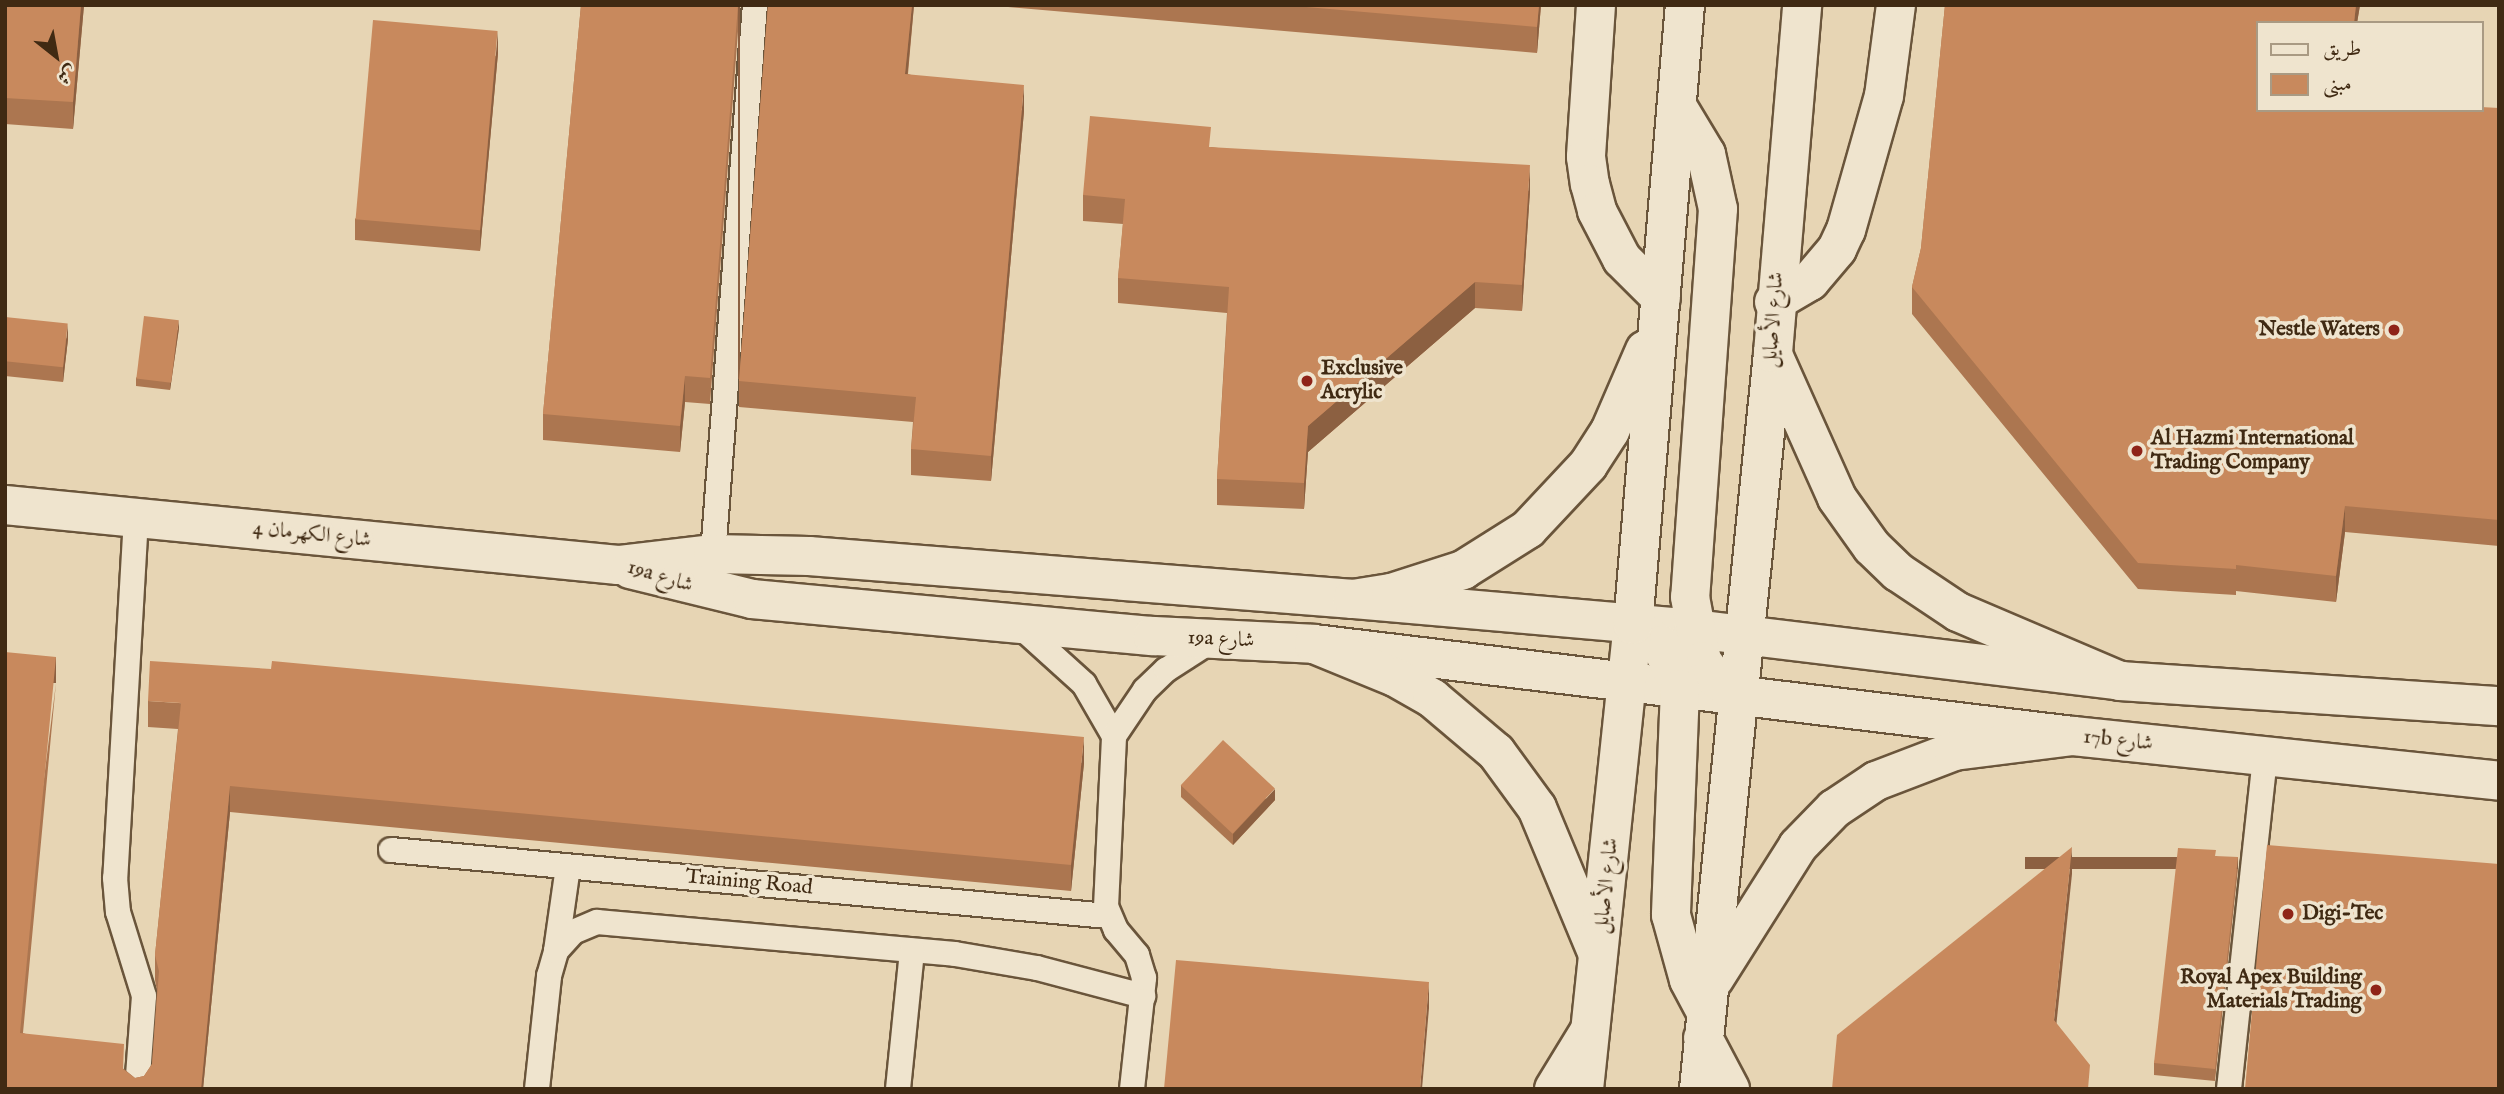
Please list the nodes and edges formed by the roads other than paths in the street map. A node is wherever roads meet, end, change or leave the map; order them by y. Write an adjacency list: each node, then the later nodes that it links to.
1 (755, 5): 12 (lane)
2 (1596, 5): 8 (street)
3 (1685, 5): 6 (street)
4 (1802, 5): 7 (street, شارع الأصايل)
5 (1896, 5): 7 (street)
6 (1677, 106): 8 (street); 17 (street)
7 (1774, 302): 9 (street, شارع الأصايل)
8 (1660, 305): 14 (street); 16 (street)
9 (1773, 353): 18 (street, شارع الأصايل); 21 (street)
10 (5, 505): 11 (street, شارع الكهرمان 4)
11 (136, 518): 13 (street, شارع الكهرمان 4); 39 (lane)
12 (713, 554): 13 (street, 19a شارع); 14 (street, 19a شارع)
13 (618, 565): 15 (street, 19a شارع)
14 (1353, 599): 16 (street, 19a شارع)
15 (1018, 625): 19 (street, 19a شارع); 26 (lane)
16 (1633, 625): 17 (street, 19a شارع); 22 (street, شارع الأصايل); 23 (street)
17 (1693, 629): 18 (street, 19a شارع); 24 (street)
18 (1743, 635): 21 (street); 24 (street, شارع الأصايل)
19 (1213, 640): 20 (street, 19a شارع); 26 (lane)
20 (1314, 644): 22 (street, 19a شارع); 35 (street)
21 (2120, 681): 25 (street)
22 (1628, 682): 23 (street, 19a شارع); 35 (street, شارع الأصايل)
23 (1681, 689): 24 (street, 19a شارع); 37 (street)
24 (1738, 695): 27 (street, 17b شارع); 37 (street)
25 (2499, 705)
26 (1114, 736): 32 (lane)
27 (2074, 736): 28 (street, 17b شارع); 37 (street)
28 (2265, 756): 29 (street, 17b شارع); 47 (lane)
29 (2499, 780)
30 (391, 850): 31 (lane, Training Road)
31 (568, 867): 32 (lane, Training Road); 33 (lane)
32 (1108, 916): 36 (lane)
33 (556, 951): 34 (lane); 40 (lane)
34 (912, 951): 36 (lane); 41 (lane)
35 (1599, 958): 38 (street, شارع الأصايل)
36 (1143, 996): 42 (lane)
37 (1706, 1012): 45 (street); 46 (street)
38 (1590, 1030): 43 (street); 44 (street, شارع الأصايل)
39 (137, 1089)
40 (537, 1089)
41 (898, 1089)
42 (1132, 1089)
43 (1554, 1089)
44 (1584, 1089)
45 (1699, 1089)
46 (1730, 1089)
47 (2229, 1089)

